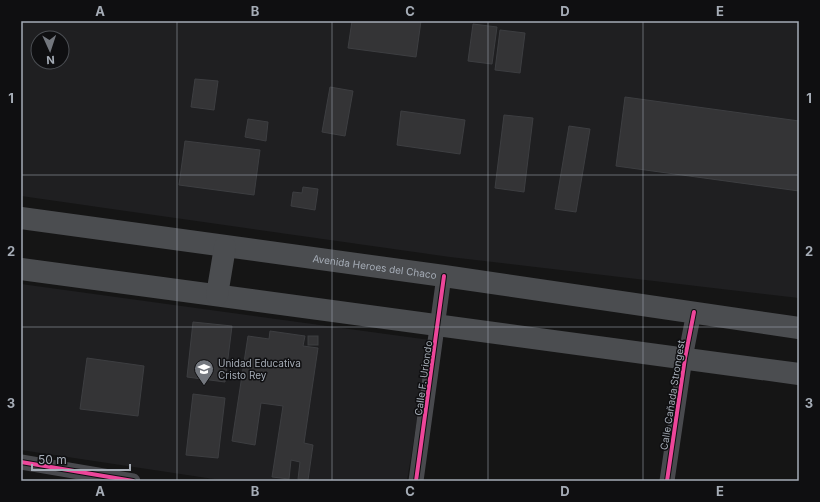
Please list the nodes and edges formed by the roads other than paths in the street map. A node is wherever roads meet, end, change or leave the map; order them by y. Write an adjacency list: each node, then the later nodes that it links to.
1 (21, 218): 2 (main road, Avenida Heroes del Chaco)
2 (225, 247): 4 (main road, Avenida Heroes del Chaco); 5 (main road)
3 (21, 269): 5 (main road)
4 (444, 276): 6 (main road, Avenida Heroes del Chaco); 7 (street, Calle F. Uriondo)
5 (217, 295): 7 (main road)
6 (694, 312): 8 (main road, Avenida Heroes del Chaco); 9 (street, Calle Cañada Strongest)
7 (438, 326): 9 (main road); 13 (street, Calle F. Uriondo)
8 (799, 328)
9 (685, 358): 10 (main road); 14 (street, Calle Cañada Strongest)
10 (799, 374)
11 (21, 462): 12 (street)
12 (133, 481)
13 (416, 481)
14 (667, 481)

